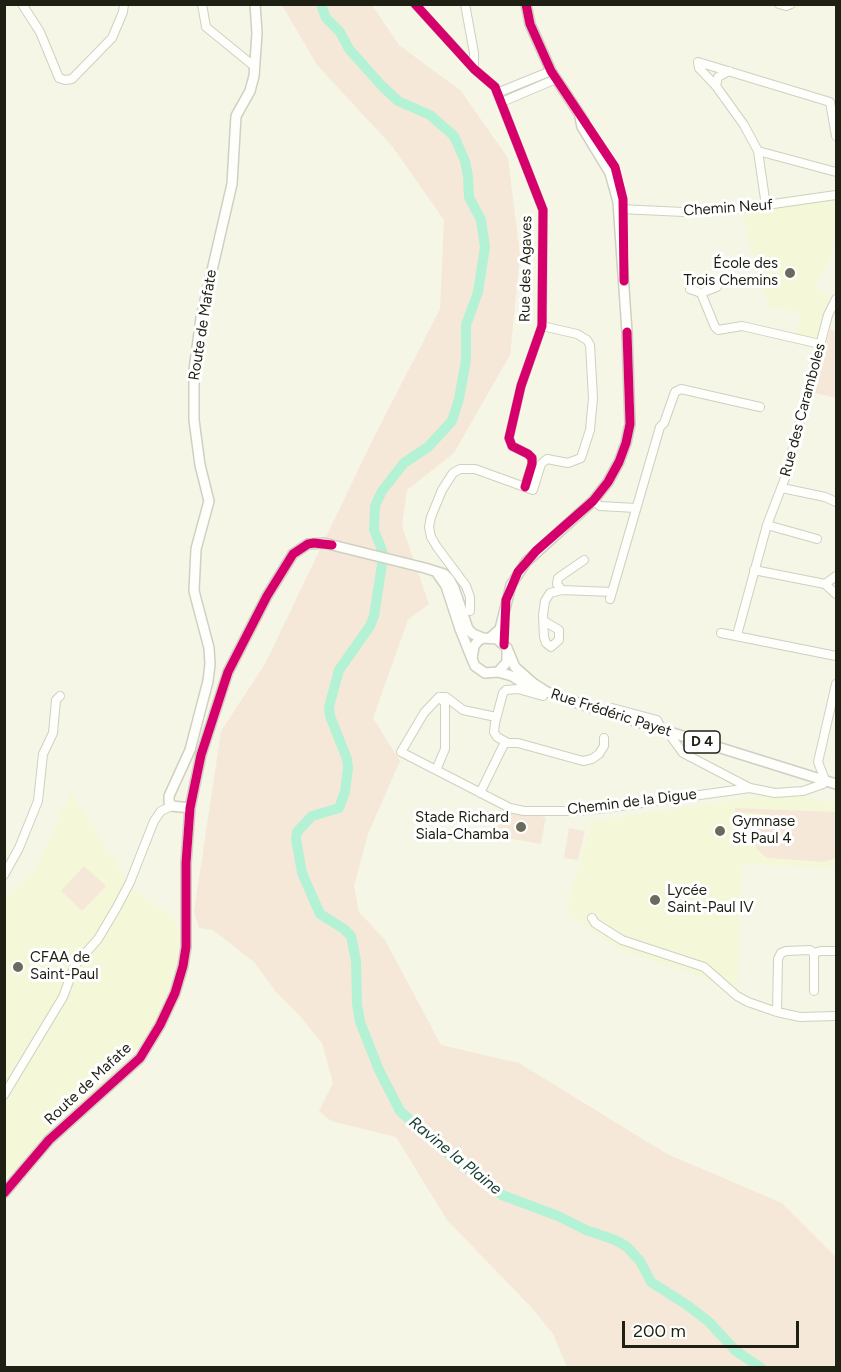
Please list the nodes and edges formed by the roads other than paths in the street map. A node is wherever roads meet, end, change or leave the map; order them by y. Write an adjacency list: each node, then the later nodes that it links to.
1 (22, 4): 2 (street)
2 (124, 4)
3 (202, 4): 10 (street)
4 (255, 4): 10 (main road, Route de Mafate)
5 (415, 4): 11 (street, Rue des Agaves)
6 (465, 4): 11 (street)
7 (526, 4): 13 (main road)
8 (779, 4): 9 (street)
9 (792, 4)
10 (255, 68): 71 (main road, Route de Mafate)
11 (474, 69): 15 (street, Rue des Agaves)
12 (729, 71): 14 (street); 14 (street); 17 (street)
13 (553, 75): 15 (street); 16 (street); 22 (main road)
14 (716, 86): 18 (street)
15 (497, 93): 16 (street, Rue des Agaves)
16 (502, 102): 27 (street, Rue des Agaves)
17 (837, 136)
18 (758, 152): 19 (street); 21 (street)
19 (837, 172)
20 (837, 195): 21 (street, Chemin Neuf)
21 (766, 206): 22 (street, Chemin Neuf)
22 (621, 208): 32 (main road)
23 (717, 287): 25 (street)
24 (690, 290): 25 (street)
25 (702, 293): 28 (street)
26 (837, 299): 28 (street, Rue des Caramboles)
27 (542, 326): 30 (street, Rue des Agaves); 30 (street)
28 (820, 344): 31 (street, Rue des Caramboles)
29 (760, 407): 34 (street)
30 (529, 488): 44 (street)
31 (782, 488): 33 (street, Rue des Caramboles); 35 (street, Rue des Caramboles)
32 (593, 501): 34 (street); 45 (main road)
33 (837, 502)
34 (636, 508): 42 (street)
35 (766, 525): 36 (street); 39 (street, Rue des Caramboles)
36 (817, 539)
37 (584, 560): 42 (street)
38 (430, 569): 44 (main road); 47 (main road); 72 (main road, Route de Mafate)
39 (754, 570): 41 (street); 49 (street, Rue des Caramboles)
40 (837, 576): 41 (street)
41 (825, 584): 43 (street)
42 (562, 590): 46 (street)
43 (837, 594)
44 (469, 615): 47 (street); 50 (main road)
45 (504, 615): 50 (main road); 51 (main road)
46 (544, 621)
47 (460, 629): 53 (main road)
48 (721, 633): 49 (street)
49 (737, 635): 52 (street)
50 (487, 638): 51 (main road); 53 (main road)
51 (506, 647): 54 (main road); 60 (main road, Rue Frédéric Payet / D 4)
52 (837, 656)
53 (472, 659): 54 (main road)
54 (498, 672): 57 (main road, Rue Frédéric Payet / D 4)
55 (837, 684): 65 (street)
56 (60, 696): 73 (street)
57 (543, 696): 59 (street); 60 (main road, Rue Frédéric Payet / D 4)
58 (445, 699): 59 (street); 63 (street); 63 (street, Chemin de la Digue)
59 (496, 717): 62 (street)
60 (672, 736): 64 (main road, Rue Frédéric Payet / D 4); 67 (street, Chemin de la Digue)
61 (604, 738): 62 (street)
62 (505, 742): 70 (street)
63 (436, 770): 70 (street, Chemin de la Digue)
64 (811, 779): 65 (main road, Rue Frédéric Payet / D 4); 69 (street)
65 (824, 782): 66 (main road, Rue Frédéric Payet / D 4); 68 (main road, Rue Frédéric Payet / D 4); 69 (street, Chemin de la Digue)
66 (837, 784)
67 (750, 788): 69 (street, Chemin de la Digue); 70 (street, Chemin de la Digue)
68 (837, 789)
69 (803, 791)
70 (480, 792)
71 (172, 806): 72 (main road); 80 (street)
72 (190, 808): 81 (main road, Route de Mafate)
73 (4, 874)
74 (592, 918): 78 (street)
75 (837, 951): 76 (street)
76 (814, 953): 77 (street); 78 (street)
77 (814, 991)
78 (777, 1012): 79 (street)
79 (837, 1016)
80 (4, 1095)
81 (4, 1193)

